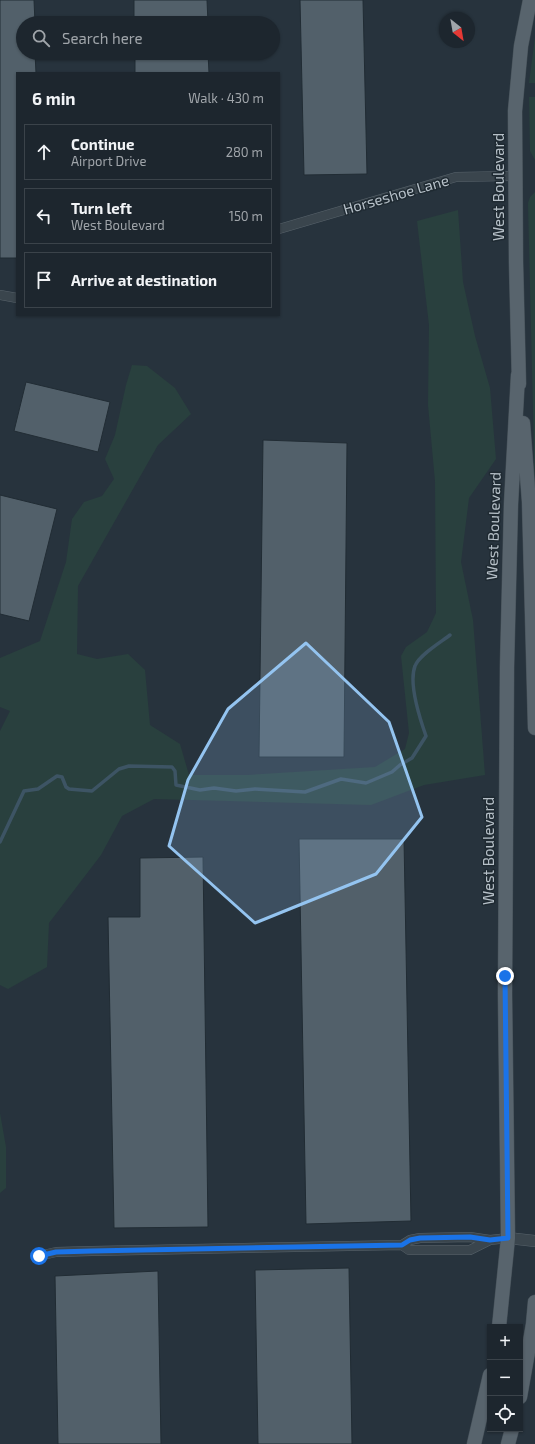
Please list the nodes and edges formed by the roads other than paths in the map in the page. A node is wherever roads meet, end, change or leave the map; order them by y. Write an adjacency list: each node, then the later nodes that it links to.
1 (530, 0): 2 (main road, West Boulevard)
2 (515, 176): 3 (street, Horseshoe Lane); 6 (main road, West Boulevard)
3 (280, 229)
4 (0, 295): 5 (street)
5 (16, 298)
6 (518, 375): 7 (main road, West Boulevard); 8 (main road, West Boulevard)
7 (535, 728)
8 (508, 1238): 9 (street); 10 (street); 14 (main road, West Boulevard)
9 (490, 1240): 11 (street); 11 (street)
10 (535, 1241)
11 (402, 1245): 12 (street)
12 (39, 1256)
13 (535, 1302): 16 (main road)
14 (499, 1324)
15 (487, 1388): 18 (main road)
16 (520, 1396)
17 (511, 1432): 19 (main road)
18 (474, 1444)
19 (508, 1444)

